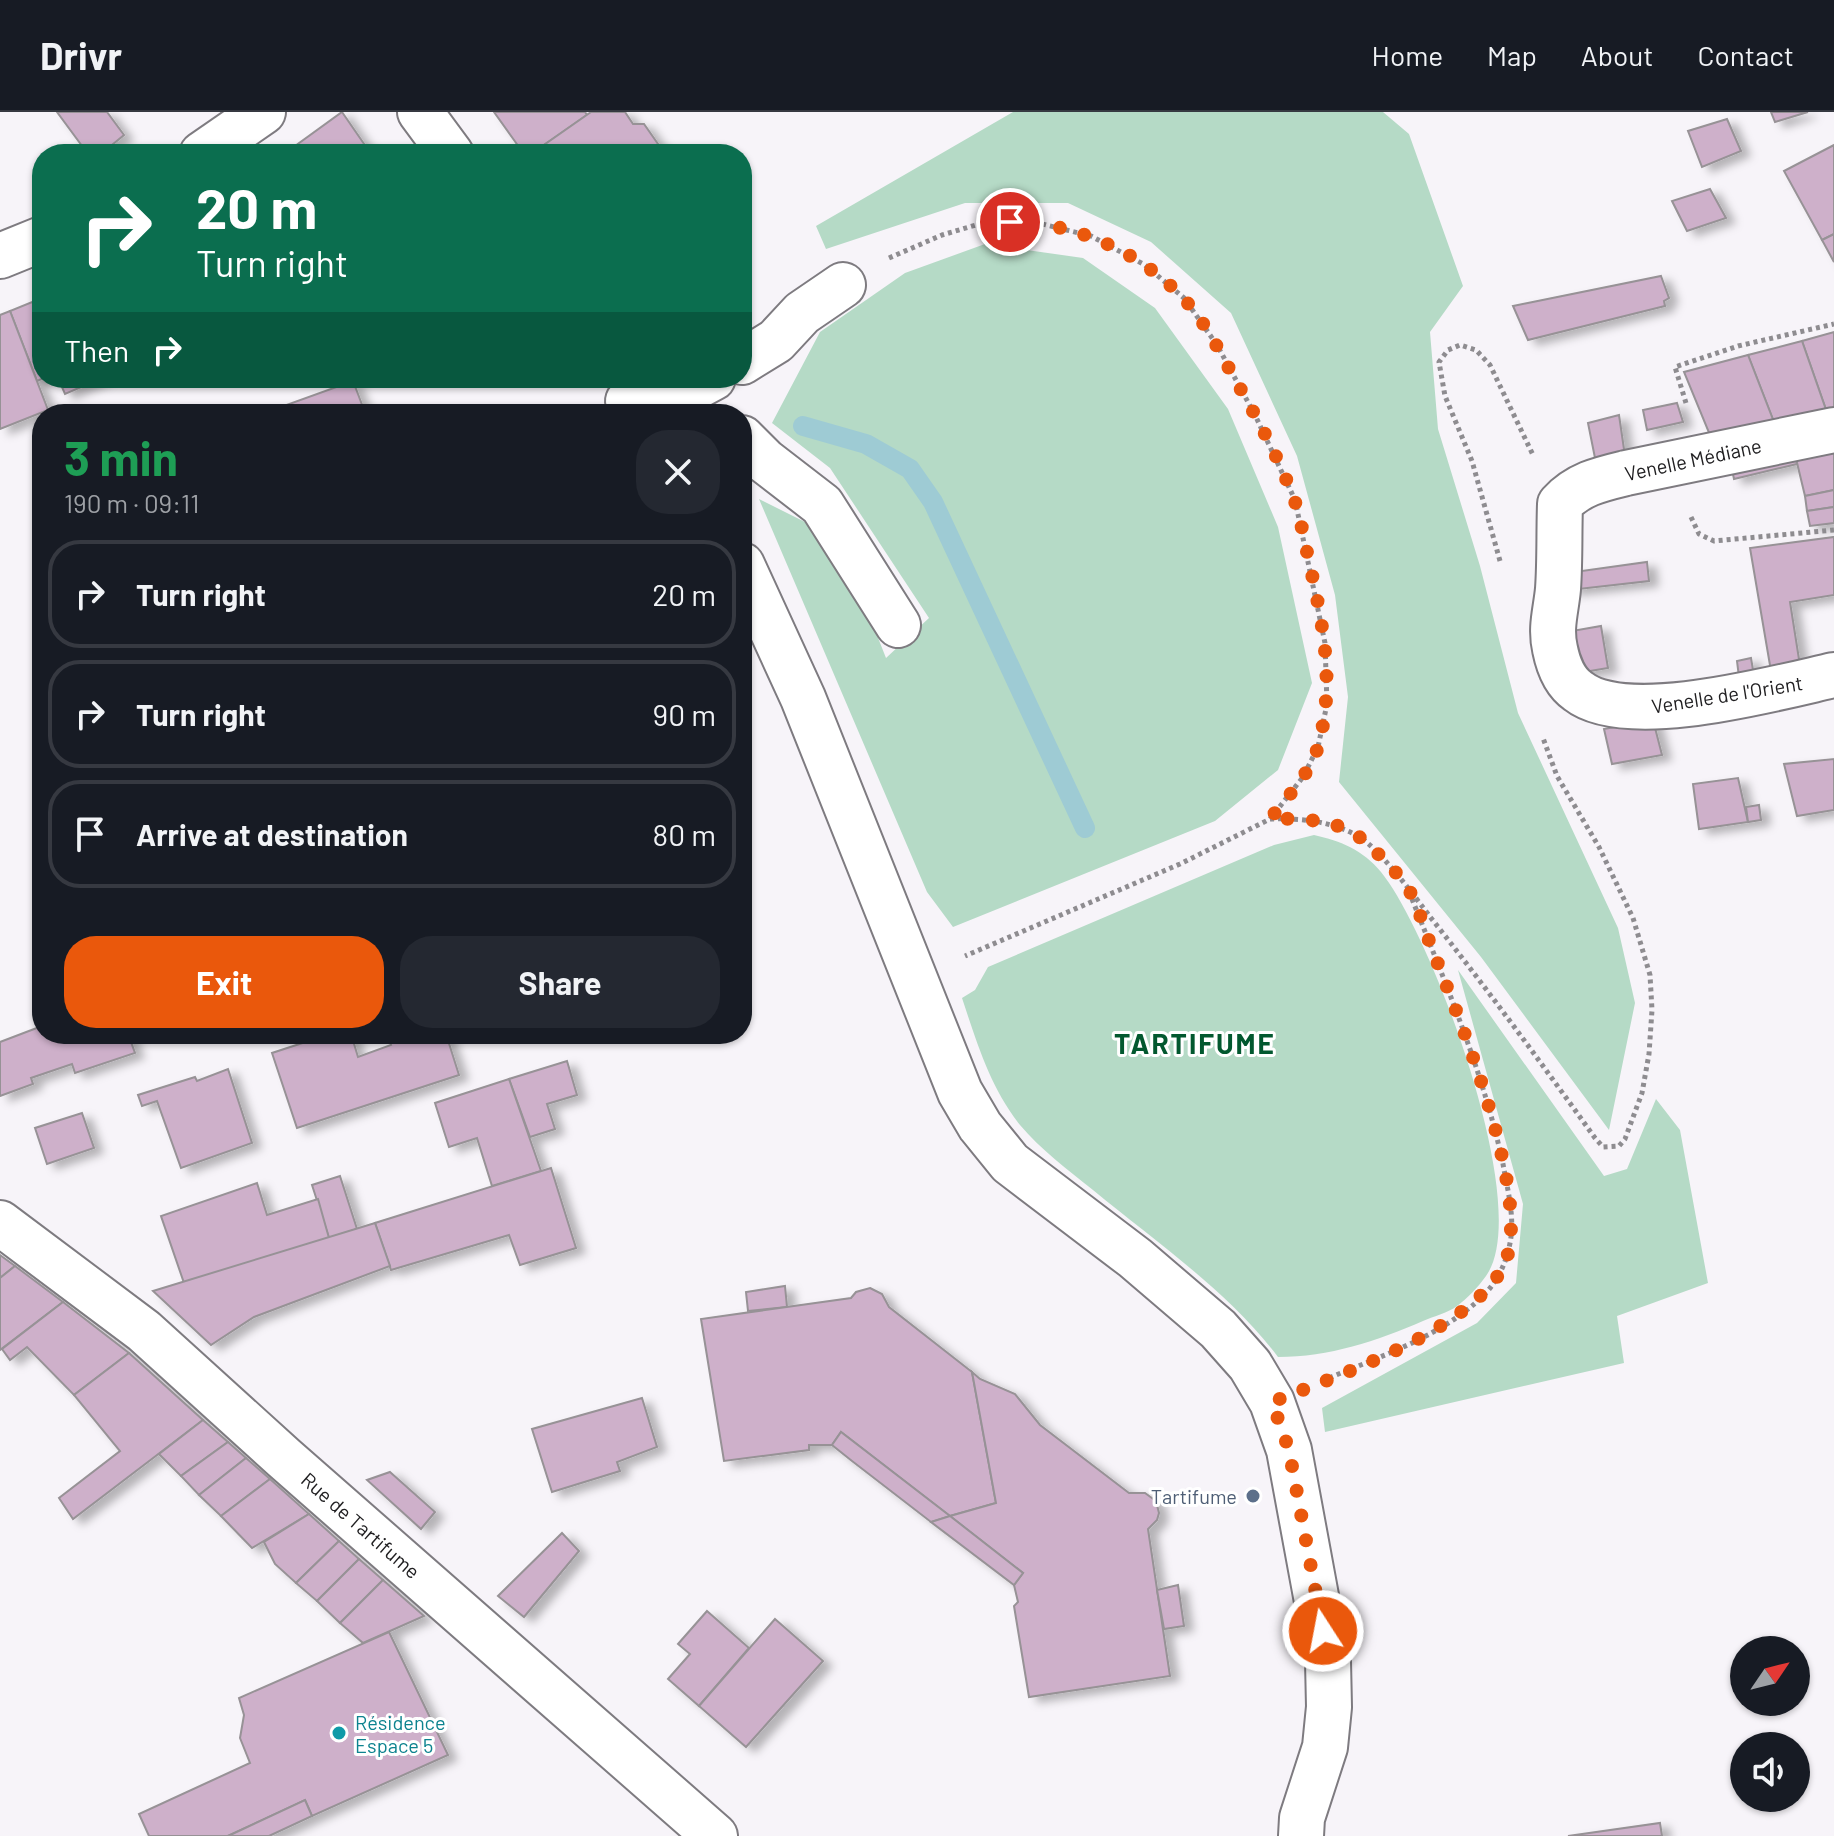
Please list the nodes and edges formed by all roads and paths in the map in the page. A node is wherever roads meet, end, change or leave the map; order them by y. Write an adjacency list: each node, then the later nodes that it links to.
1 (263, 112): 3 (street)
2 (420, 112): 4 (street)
3 (217, 144)
4 (444, 144)
5 (32, 243): 6 (street)
6 (0, 256)
7 (843, 285): 9 (street); 24 (path)
8 (1834, 324): 15 (path)
9 (752, 356)
10 (708, 394): 11 (street)
11 (627, 398)
12 (1518, 427): 19 (path)
13 (1834, 430): 15 (street, Venelle Médiane)
14 (752, 448): 21 (street)
15 (1703, 457): 16 (street, Venelle Médiane)
16 (1560, 504): 22 (street, Venelle de l'Orient)
17 (1689, 512): 18 (path)
18 (1834, 530)
19 (1502, 571)
20 (752, 587): 26 (street)
21 (898, 625)
22 (1834, 675)
23 (1539, 726): 25 (path)
24 (1270, 819): 25 (path); 26 (path)
25 (1406, 885): 28 (path)
26 (916, 977): 28 (street)
27 (0, 1223): 29 (street, Rue de Tartifume)
28 (1272, 1402): 30 (street)
29 (715, 1836)
30 (1301, 1836)

